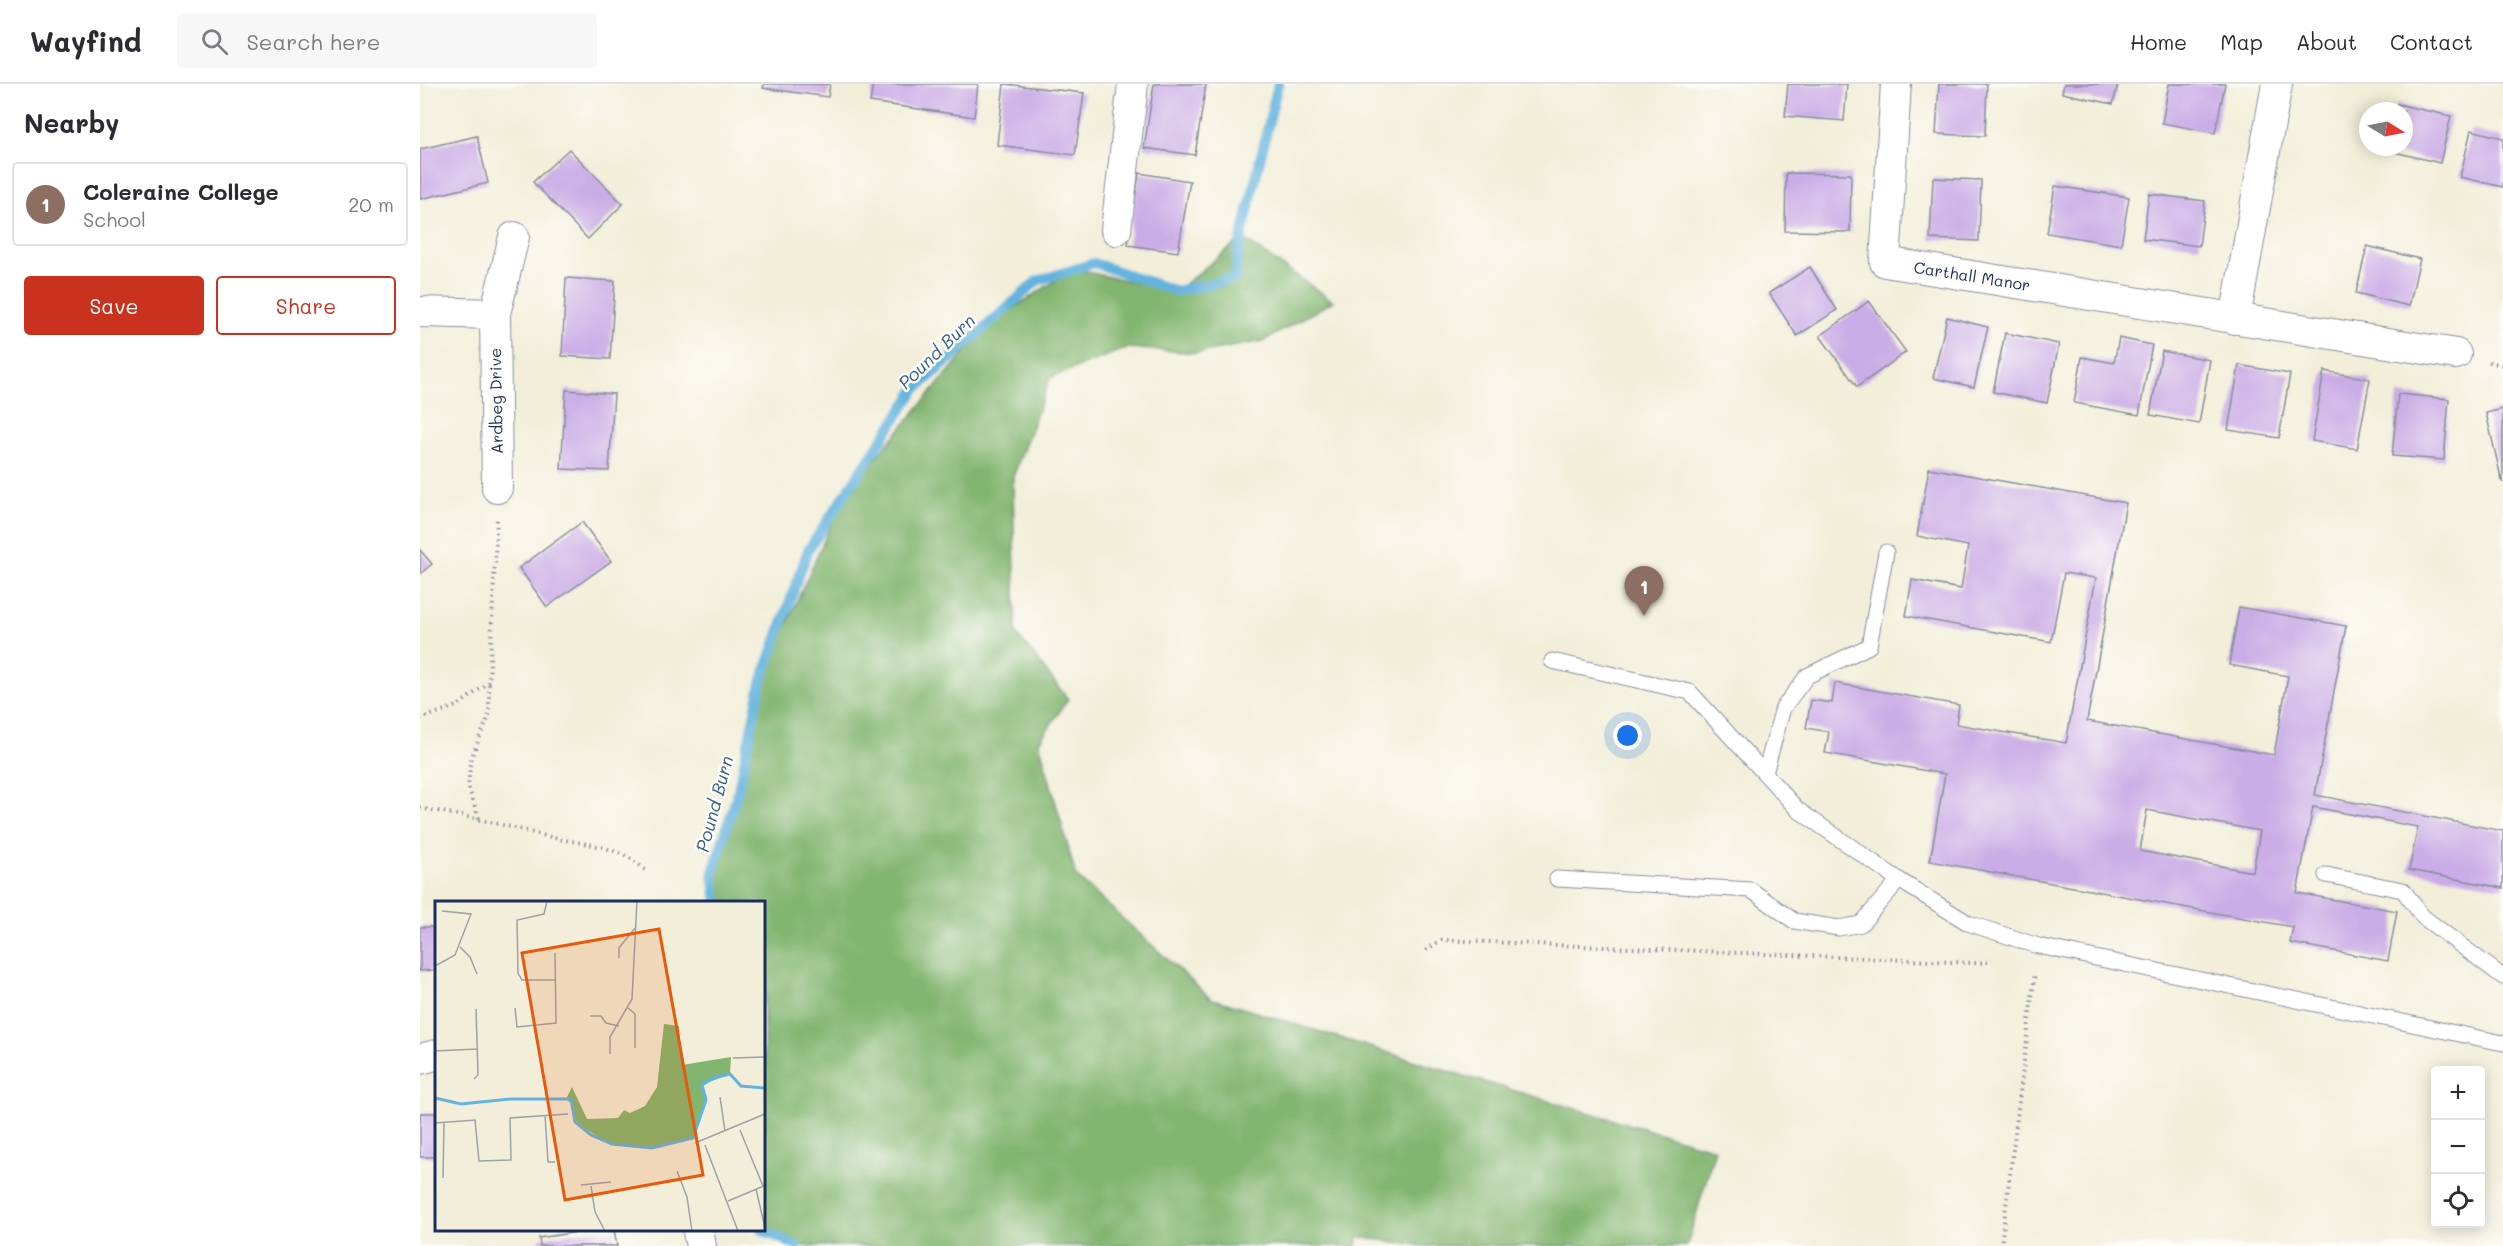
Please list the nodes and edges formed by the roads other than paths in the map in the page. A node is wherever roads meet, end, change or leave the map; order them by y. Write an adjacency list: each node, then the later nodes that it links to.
1 (1133, 84): 4 (street)
2 (1896, 84): 8 (street, Carthall Manor)
3 (2277, 84): 8 (street)
4 (1116, 230)
5 (514, 237): 7 (street, Ardbeg Drive)
6 (420, 312): 7 (street)
7 (495, 314): 10 (street, Ardbeg Drive)
8 (2235, 319): 9 (street, Carthall Manor)
9 (2456, 354)
10 (497, 488)
11 (1886, 552): 13 (lane)
12 (1552, 661): 13 (lane)
13 (1765, 773): 16 (lane)
14 (2326, 875): 17 (lane)
15 (1557, 879): 16 (lane)
16 (1899, 880): 18 (lane)
17 (2503, 977)
18 (2503, 1043)
19 (435, 1055): 20 (street)
20 (420, 1059)

